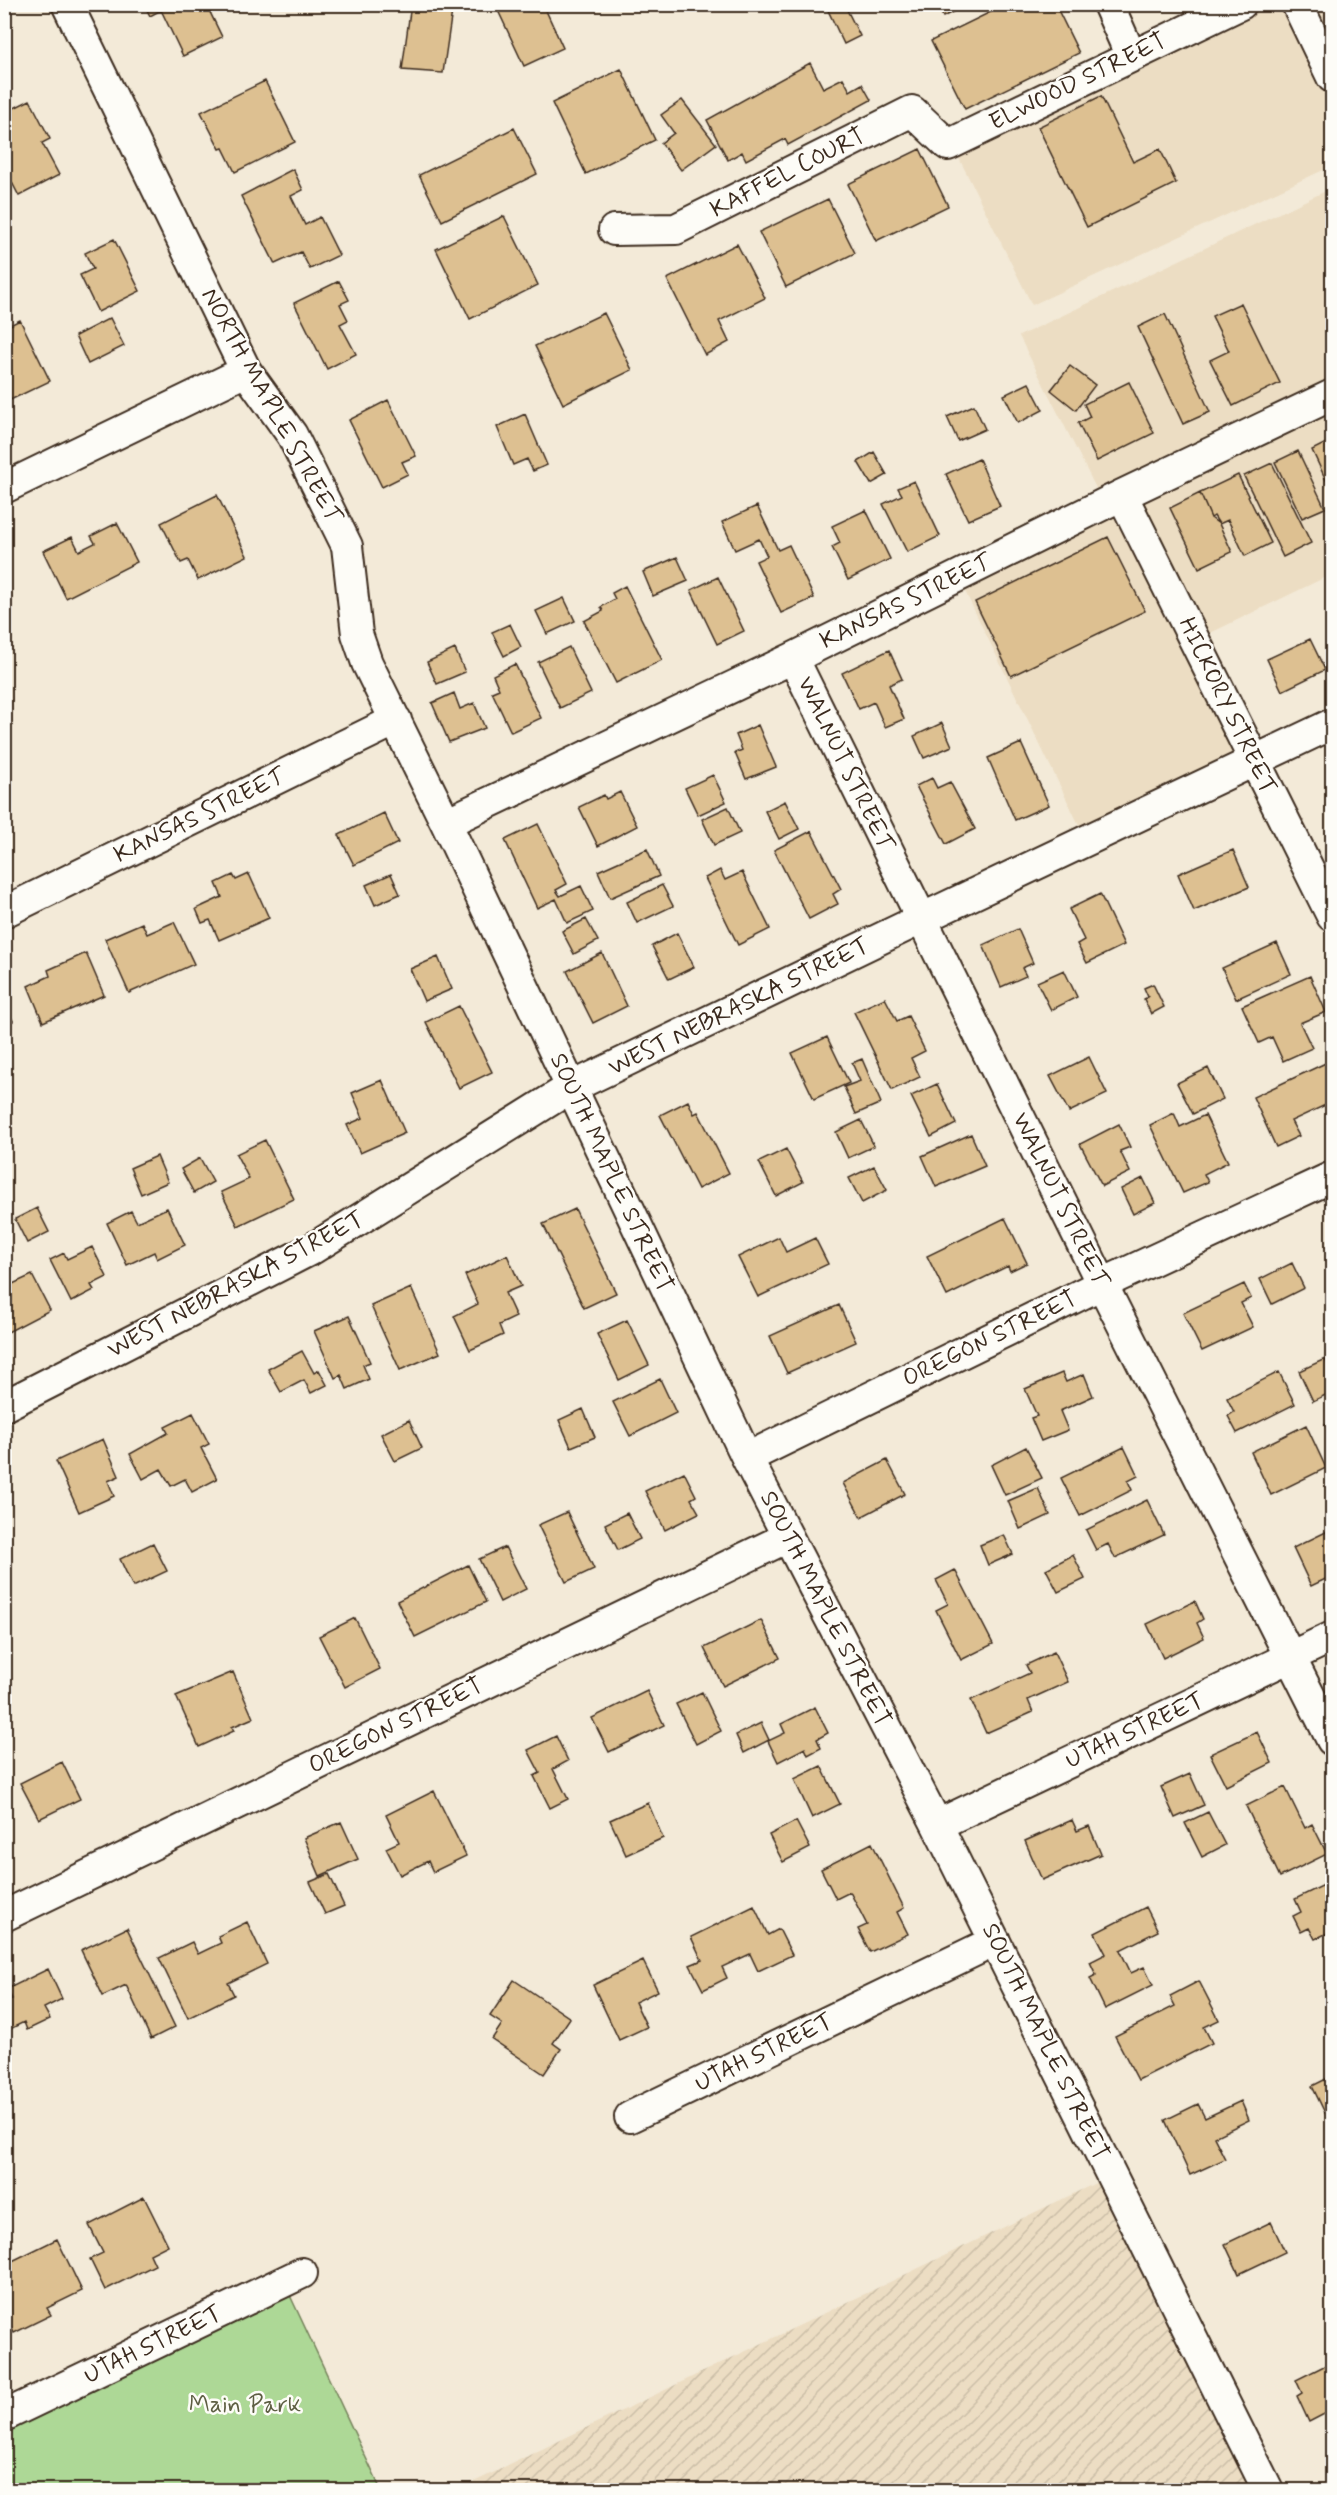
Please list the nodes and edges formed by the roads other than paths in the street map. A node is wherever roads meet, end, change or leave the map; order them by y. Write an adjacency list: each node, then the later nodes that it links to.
1 (67, 4): 9 (street, NORTH MAPLE STREET)
2 (1107, 4): 5 (street)
3 (1241, 4): 5 (street, ELWOOD STREET)
4 (1297, 4): 6 (street)
5 (1131, 56): 7 (street, ELWOOD STREET)
6 (1332, 76)
7 (948, 145): 8 (street, KAFFEL COURT)
8 (614, 230)
9 (246, 370): 11 (street); 14 (street, NORTH MAPLE STREET)
10 (1332, 395): 12 (street, KANSAS STREET)
11 (4, 488)
12 (1122, 495): 13 (street, KANSAS STREET); 16 (street, HICKORY STREET)
13 (793, 658): 17 (street, KANSAS STREET); 20 (street, WALNUT STREET)
14 (396, 720): 17 (street, SOUTH MAPLE STREET); 18 (street, KANSAS STREET)
15 (1332, 724): 16 (street, WEST NEBRASKA STREET)
16 (1254, 760): 19 (street, HICKORY STREET); 20 (street, WEST NEBRASKA STREET)
17 (446, 823): 21 (street, SOUTH MAPLE STREET)
18 (4, 912)
19 (1332, 916)
20 (921, 919): 21 (street, WEST NEBRASKA STREET); 23 (street, WALNUT STREET)
21 (570, 1088): 24 (street, WEST NEBRASKA STREET); 25 (street, SOUTH MAPLE STREET)
22 (1332, 1178): 23 (street, OREGON STREET)
23 (1102, 1284): 25 (street, OREGON STREET); 28 (street, WALNUT STREET)
24 (4, 1406)
25 (747, 1458): 26 (street, SOUTH MAPLE STREET)
26 (788, 1537): 30 (street, SOUTH MAPLE STREET); 31 (street, OREGON STREET)
27 (1332, 1637): 28 (street, UTAH STREET)
28 (1292, 1656): 29 (street, WALNUT STREET); 30 (street, UTAH STREET)
29 (1332, 1740)
30 (938, 1825): 32 (street, SOUTH MAPLE STREET)
31 (4, 1916)
32 (995, 1941): 33 (street, UTAH STREET); 36 (street, SOUTH MAPLE STREET)
33 (630, 2117)
34 (302, 2273): 35 (street, UTAH STREET)
35 (4, 2416)
36 (1268, 2490)

